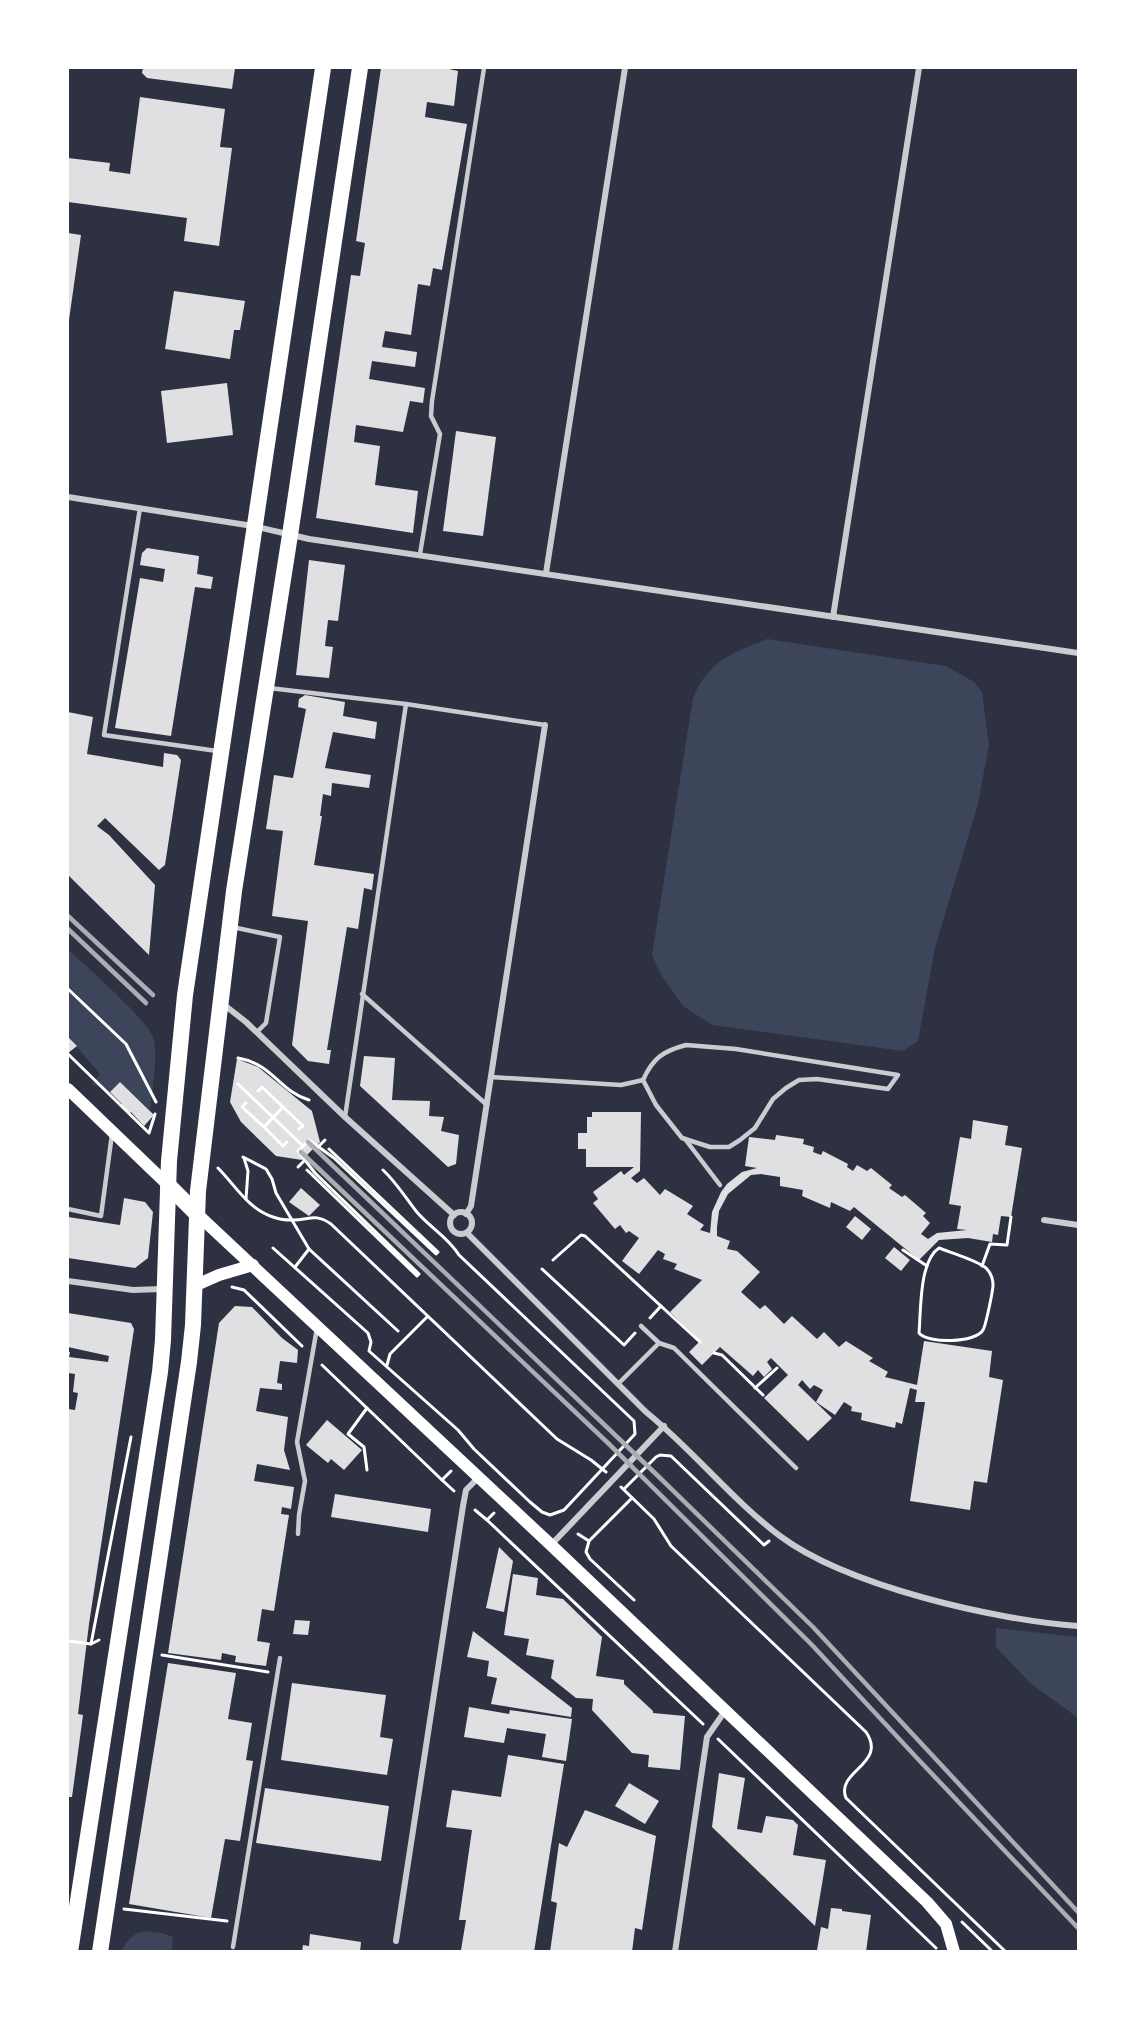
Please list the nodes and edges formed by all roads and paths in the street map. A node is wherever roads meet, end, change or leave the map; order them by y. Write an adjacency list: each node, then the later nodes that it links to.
1 (323, 68): 8 (highway)
2 (360, 68): 9 (highway)
3 (484, 68): 10 (lane)
4 (625, 68): 11 (street)
5 (919, 68): 12 (street)
6 (68, 496): 7 (street)
7 (140, 507): 8 (street); 17 (lane)
8 (254, 526): 9 (street); 17 (highway)
9 (290, 535): 10 (street); 14 (highway)
10 (420, 554): 11 (street)
11 (546, 573): 12 (street)
12 (833, 616): 13 (street)
13 (1078, 653)
14 (266, 687): 15 (lane); 18 (highway)
15 (406, 704): 16 (lane); 20 (lane)
16 (545, 725): 25 (street)
17 (221, 752): 37 (highway)
18 (229, 926): 21 (highway); 22 (lane)
19 (68, 989): 30 (path)
20 (362, 993): 33 (lane); 36 (lane)
21 (220, 1002): 22 (street); 47 (highway)
22 (257, 1032): 36 (street)
23 (68, 1054): 30 (path)
24 (238, 1058): 31 (path)
25 (491, 1077): 26 (lane); 33 (street)
26 (643, 1080): 41 (lane); 41 (lane)
27 (238, 1083): 35 (path)
28 (68, 1089): 40 (main road)
29 (258, 1091): 34 (path)
30 (157, 1102): 37 (path)
31 (313, 1102)
32 (246, 1103): 38 (path)
33 (487, 1105): 57 (street)
34 (283, 1107): 35 (path); 39 (path)
35 (273, 1117): 38 (path); 44 (path)
36 (345, 1117): 58 (street)
37 (173, 1121): 52 (highway)
38 (264, 1127): 43 (path)
39 (299, 1129)
40 (112, 1131): 52 (main road); 55 (lane)
41 (685, 1139): 53 (lane)
42 (325, 1140): 45 (path)
43 (287, 1142)
44 (303, 1146): 45 (path); 48 (path)
45 (318, 1147): 46 (path)
46 (329, 1149)
47 (202, 1152): 54 (path); 56 (highway)
48 (305, 1160): 50 (path); 51 (path)
49 (377, 1164): 98 (path)
50 (298, 1167)
51 (307, 1170)
52 (168, 1185): 56 (highway); 75 (highway)
53 (720, 1185)
54 (246, 1200): 61 (path); 61 (path)
55 (68, 1209)
56 (196, 1213): 68 (main road); 74 (highway)
57 (466, 1214): 58 (street); 63 (street)
58 (454, 1215): 63 (street)
59 (1011, 1217): 70 (path)
60 (1044, 1220): 62 (street)
61 (293, 1221): 65 (path); 78 (path)
62 (1078, 1225)
63 (467, 1233): 88 (street)
64 (273, 1248): 71 (path)
65 (309, 1249): 71 (path); 81 (path)
66 (903, 1250): 69 (path)
67 (553, 1260): 77 (path)
68 (253, 1265): 74 (main road); 79 (main road)
69 (927, 1266): 70 (path); 70 (path)
70 (982, 1266)
71 (295, 1267): 86 (path)
72 (542, 1269): 80 (path)
73 (68, 1281): 75 (street)
74 (194, 1286): 125 (highway)
75 (165, 1288): 124 (highway)
76 (227, 1288): 85 (path)
77 (661, 1306): 80 (path); 82 (path)
78 (427, 1317): 86 (path); 98 (path)
79 (317, 1326): 85 (lane); 95 (main road)
80 (641, 1326): 83 (lane)
81 (398, 1331)
82 (700, 1342)
83 (659, 1343): 88 (lane); 96 (lane)
84 (714, 1353): 89 (path)
85 (312, 1355): 91 (path); 107 (lane)
86 (388, 1367): 94 (path)
87 (777, 1368): 89 (path)
88 (619, 1383): 92 (street)
89 (755, 1388): 90 (path)
90 (763, 1395)
91 (367, 1408): 97 (path); 101 (path)
92 (664, 1426): 100 (street); 111 (street)
93 (131, 1433): 114 (path)
94 (473, 1448): 95 (path); 102 (path)
95 (460, 1461): 99 (main road); 101 (path)
96 (796, 1468)
97 (367, 1470)
98 (603, 1470): 100 (path); 102 (path)
99 (478, 1478): 105 (street); 106 (main road)
100 (616, 1478): 103 (path); 109 (street)
101 (442, 1480): 105 (path)
102 (517, 1490): 106 (path)
103 (624, 1490): 104 (path); 108 (path)
104 (632, 1498): 110 (path); 127 (path)
105 (464, 1500): 106 (path); 121 (street)
106 (505, 1502): 109 (main road)
107 (298, 1534)
108 (769, 1541)
109 (551, 1545): 118 (main road)
110 (642, 1608)
111 (1078, 1626)
112 (99, 1640): 114 (path)
113 (68, 1641): 114 (path)
114 (91, 1644)
115 (157, 1652): 117 (path)
116 (280, 1658): 117 (lane)
117 (278, 1673): 120 (lane)
118 (725, 1712): 123 (main road); 126 (street)
119 (121, 1919): 120 (path)
120 (237, 1923): 122 (lane)
121 (396, 1941)
122 (233, 1947)
123 (954, 1951)
124 (70, 1952)
125 (100, 1952)
126 (675, 1952)
127 (1006, 1952)

